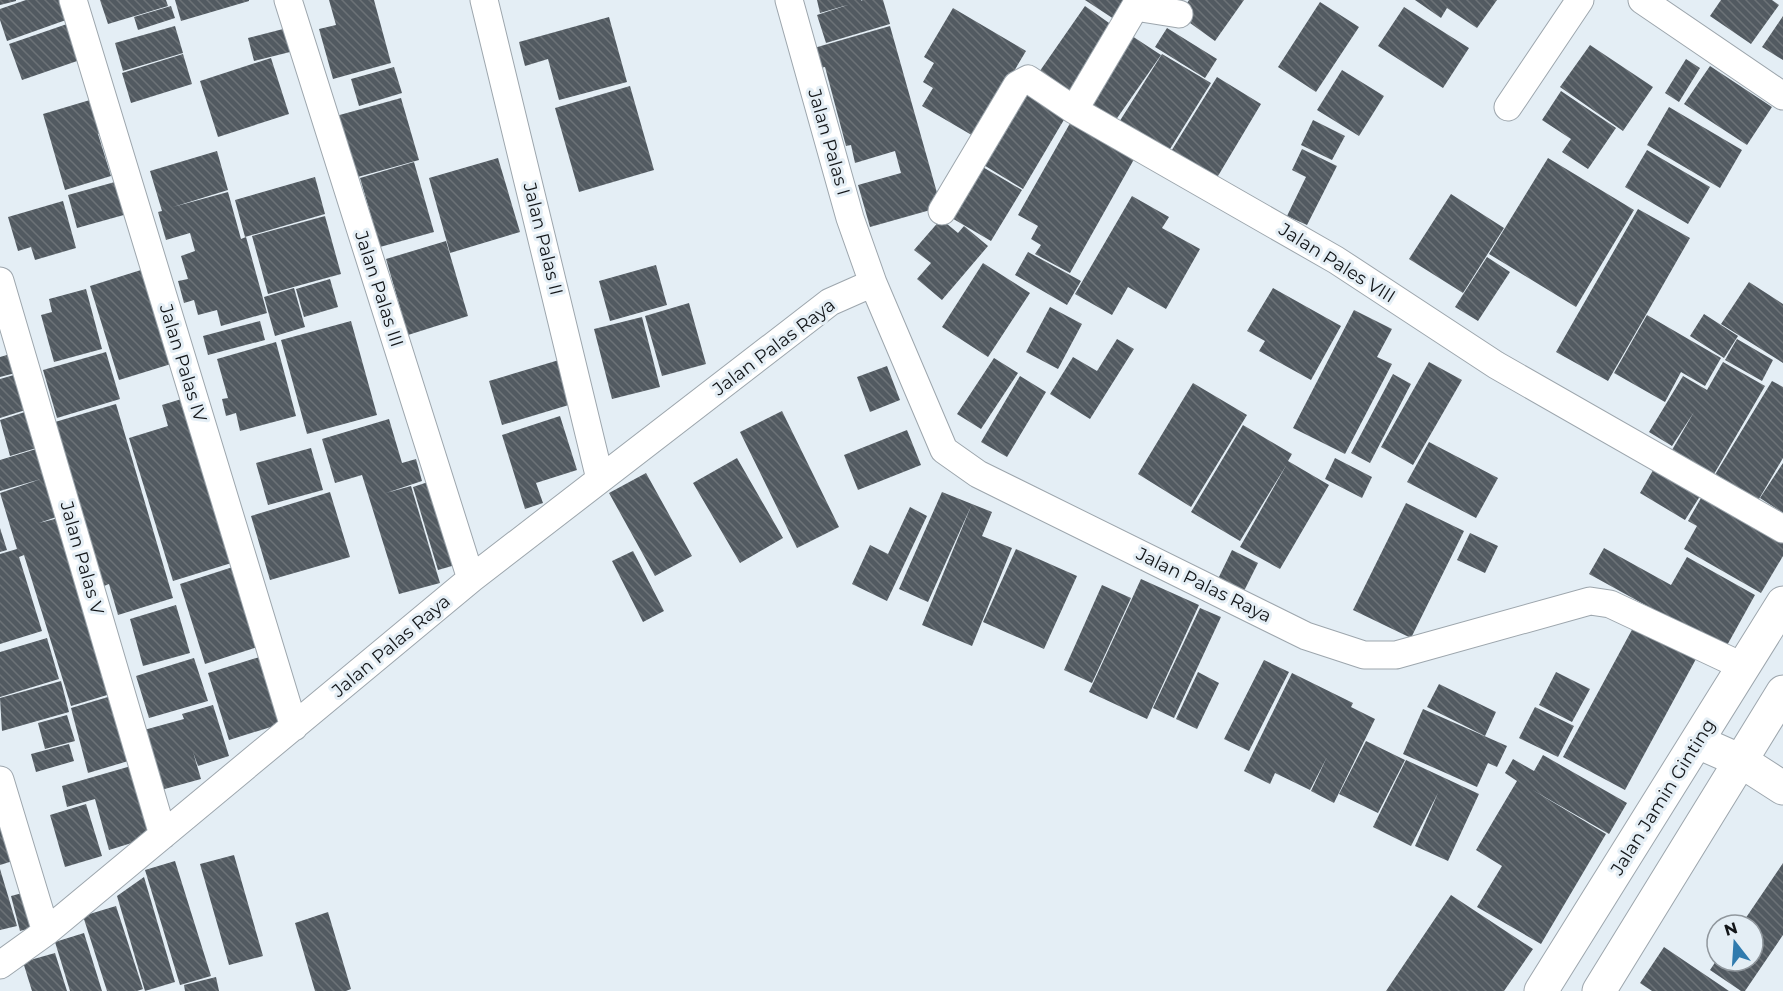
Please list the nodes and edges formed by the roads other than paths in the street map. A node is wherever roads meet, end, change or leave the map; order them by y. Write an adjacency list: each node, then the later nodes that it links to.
1 (73, 0): 20 (street, Jalan Palas IV)
2 (288, 0): 16 (street, Jalan Palas III)
3 (484, 0): 14 (street, Jalan Palas II)
4 (789, 0): 13 (street, Jalan Palas I)
5 (1580, 0): 9 (street)
6 (1654, 3): 8 (street)
7 (1179, 14): 10 (street)
8 (1783, 96)
9 (1508, 107)
10 (1074, 110): 11 (street, Jalan Pales VIII); 15 (street, Jalan Pales VIII)
11 (942, 211)
12 (0, 281): 25 (street, Jalan Palas V)
13 (873, 283): 14 (street, Jalan Palas Raya); 18 (street, Jalan Palas Raya)
14 (600, 479): 16 (street, Jalan Palas Raya)
15 (1783, 529)
16 (471, 579): 20 (street, Jalan Palas Raya)
17 (1783, 603): 18 (main road, Jalan Jamin Ginting)
18 (1744, 667): 21 (main road, Jalan Jamin Ginting)
19 (1783, 692): 22 (main road)
20 (294, 727): 25 (street, Jalan Palas Raya)
21 (1698, 742): 22 (main road); 28 (main road, Jalan Jamin Ginting)
22 (1741, 761): 24 (main road); 29 (main road)
23 (0, 780): 26 (street)
24 (1783, 788)
25 (163, 835): 26 (street, Jalan Palas Raya)
26 (46, 932): 27 (street, Jalan Palas Raya)
27 (0, 965)
28 (1541, 991)
29 (1599, 991)

